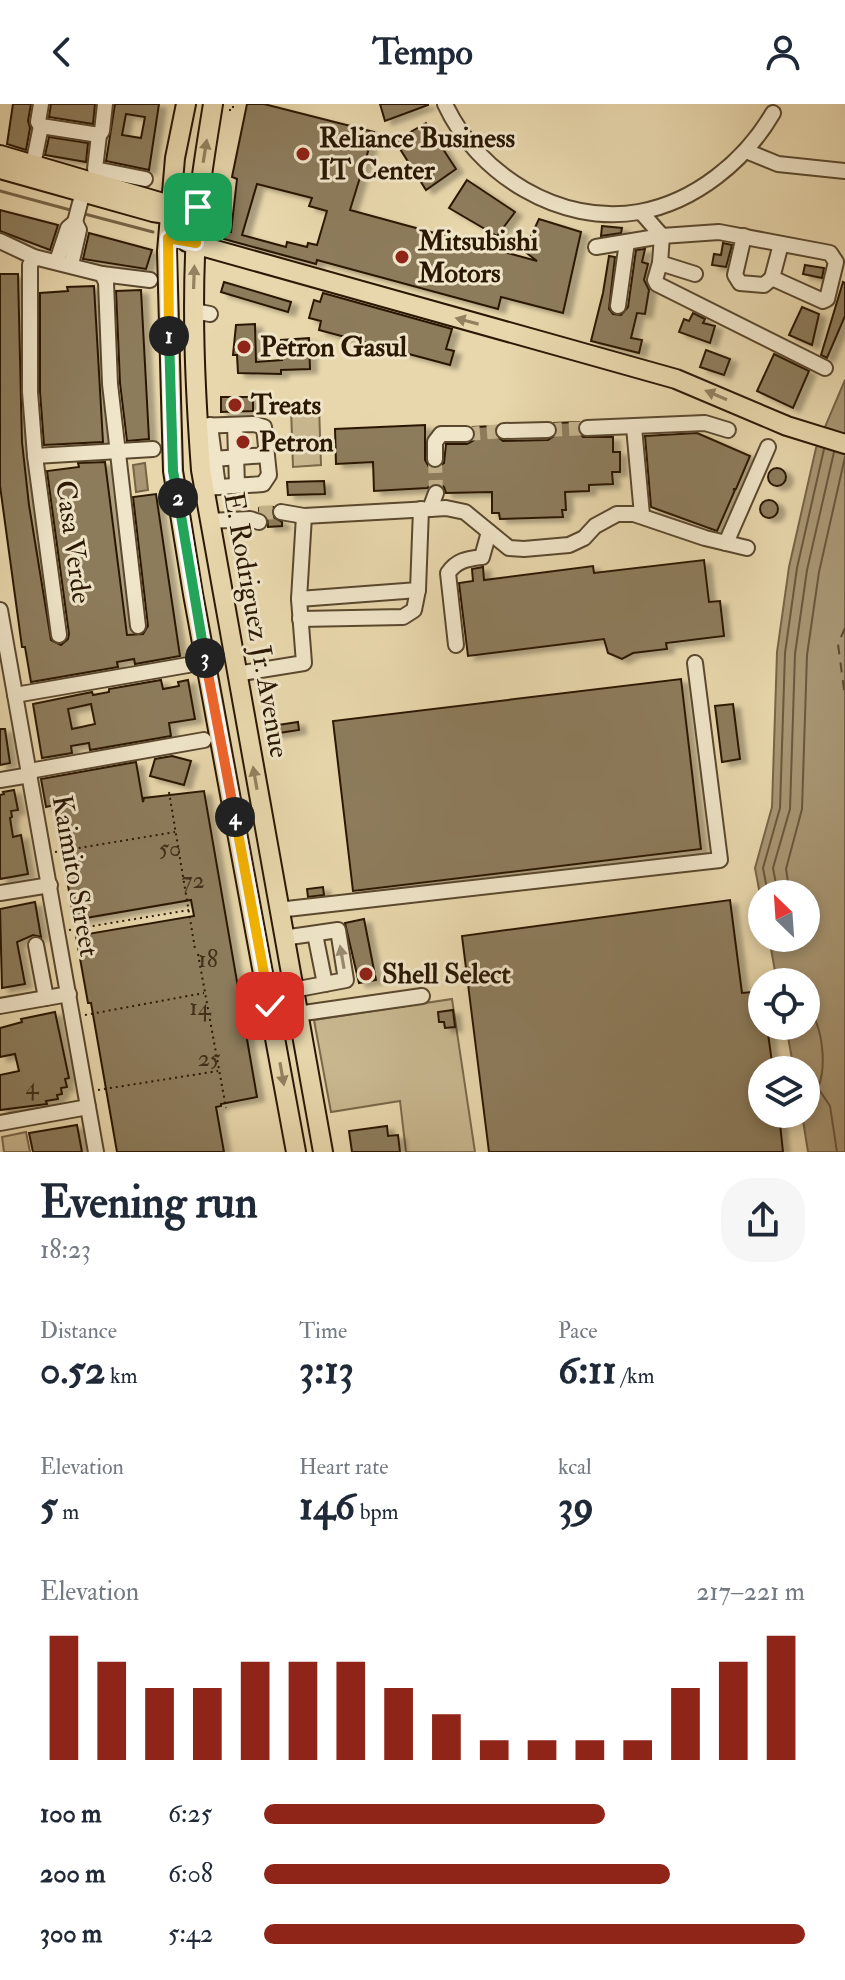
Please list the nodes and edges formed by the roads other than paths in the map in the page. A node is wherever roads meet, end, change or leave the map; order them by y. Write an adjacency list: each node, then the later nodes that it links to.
1 (41, 104): 7 (street)
2 (105, 104): 8 (street)
3 (186, 104): 17 (main road, E. Rodriguez Jr. Avenue)
4 (445, 104): 18 (street)
5 (220, 107): 16 (main road, E. Rodriguez Jr. Avenue, one-way to 5)
6 (773, 113): 9 (street)
7 (41, 126): 8 (street); 11 (street)
8 (99, 135): 14 (street)
9 (746, 151): 13 (street); 18 (street)
10 (0, 155): 11 (main road)
11 (33, 165): 15 (main road)
12 (0, 169): 15 (main road)
13 (845, 171)
14 (145, 179)
15 (83, 192): 17 (main road); 28 (street)
16 (199, 199): 17 (main road); 24 (main road, E. Rodriguez Jr. Avenue)
17 (175, 211): 21 (main road, E. Rodriguez Jr. Avenue); 24 (main road)
18 (641, 212): 19 (street)
19 (662, 236): 20 (street); 23 (street); 29 (street)
20 (744, 236): 25 (street); 32 (street)
21 (168, 238): 24 (main road); 94 (main road, E. Rodriguez Jr. Avenue, one-way to 94)
22 (0, 241): 27 (street)
23 (627, 242): 26 (street); 34 (street)
24 (196, 243): 37 (main road, E. Rodriguez Jr. Avenue, one-way to 24); 44 (main road, one-way to 24)
25 (781, 244): 32 (street); 32 (street)
26 (596, 247)
27 (34, 257): 28 (street); 49 (street, Casa Verde)
28 (64, 263): 30 (street)
29 (660, 263): 31 (street); 35 (street)
30 (102, 274): 33 (street); 47 (street, Casa Verde)
31 (695, 274)
32 (772, 278)
33 (150, 280)
34 (618, 306)
35 (825, 368)
36 (235, 425): 37 (street); 48 (street); 50 (street)
37 (204, 426): 51 (main road, E. Rodriguez Jr. Avenue)
38 (634, 427): 39 (street); 41 (street); 57 (street)
39 (587, 428)
40 (548, 430): 42 (street)
41 (728, 430)
42 (504, 431)
43 (466, 434): 52 (street)
44 (845, 444)
45 (768, 447): 61 (street)
46 (153, 449): 47 (street, Casa Verde)
47 (117, 451): 49 (street, Casa Verde); 67 (street, Casa Verde)
48 (266, 455): 50 (street); 53 (street)
49 (35, 456): 68 (street, Casa Verde)
50 (238, 457): 51 (street); 53 (street)
51 (207, 459): 54 (main road, E. Rodriguez Jr. Avenue)
52 (435, 459)
53 (237, 485): 54 (street)
54 (211, 487): 59 (main road, E. Rodriguez Jr. Avenue)
55 (436, 493): 56 (street)
56 (425, 509): 60 (street); 63 (street); 64 (street)
57 (642, 515): 60 (street); 61 (street)
58 (256, 518): 59 (street)
59 (209, 521): 73 (main road, E. Rodriguez Jr. Avenue)
60 (489, 532): 69 (street)
61 (726, 543): 62 (street)
62 (747, 548)
63 (418, 590): 64 (street); 66 (street)
64 (299, 599): 66 (street)
65 (0, 610): 71 (street, Kaimito Street)
66 (300, 619): 73 (street)
67 (138, 626)
68 (59, 635)
69 (456, 645)
70 (695, 663): 80 (street)
71 (5, 664): 74 (street, Kaimito Street)
72 (188, 665): 74 (street)
73 (236, 674): 80 (main road, E. Rodriguez Jr. Avenue, one-way to 73)
74 (15, 695): 76 (street, Kaimito Street)
75 (204, 740): 76 (street)
76 (30, 773): 77 (street); 78 (street, Kaimito Street)
77 (0, 780)
78 (50, 885): 79 (street); 86 (street, Kaimito Street)
79 (0, 893)
80 (278, 910): 82 (main road, E. Rodriguez Jr. Avenue)
81 (315, 934): 82 (street); 84 (street); 84 (street, one-way to 81)
82 (283, 938): 85 (main road, E. Rodriguez Jr. Avenue)
83 (36, 945): 88 (street)
84 (325, 984): 85 (street)
85 (293, 990): 90 (main road, E. Rodriguez Jr. Avenue)
86 (69, 994): 88 (street); 91 (street, Kaimito Street)
87 (422, 996): 90 (street)
88 (46, 998): 89 (street)
89 (0, 1006)
90 (297, 1014): 95 (main road, E. Rodriguez Jr. Avenue)
91 (87, 1100): 92 (street); 93 (street, Kaimito Street)
92 (0, 1123)
93 (96, 1152)
94 (296, 1152)
95 (323, 1152)

